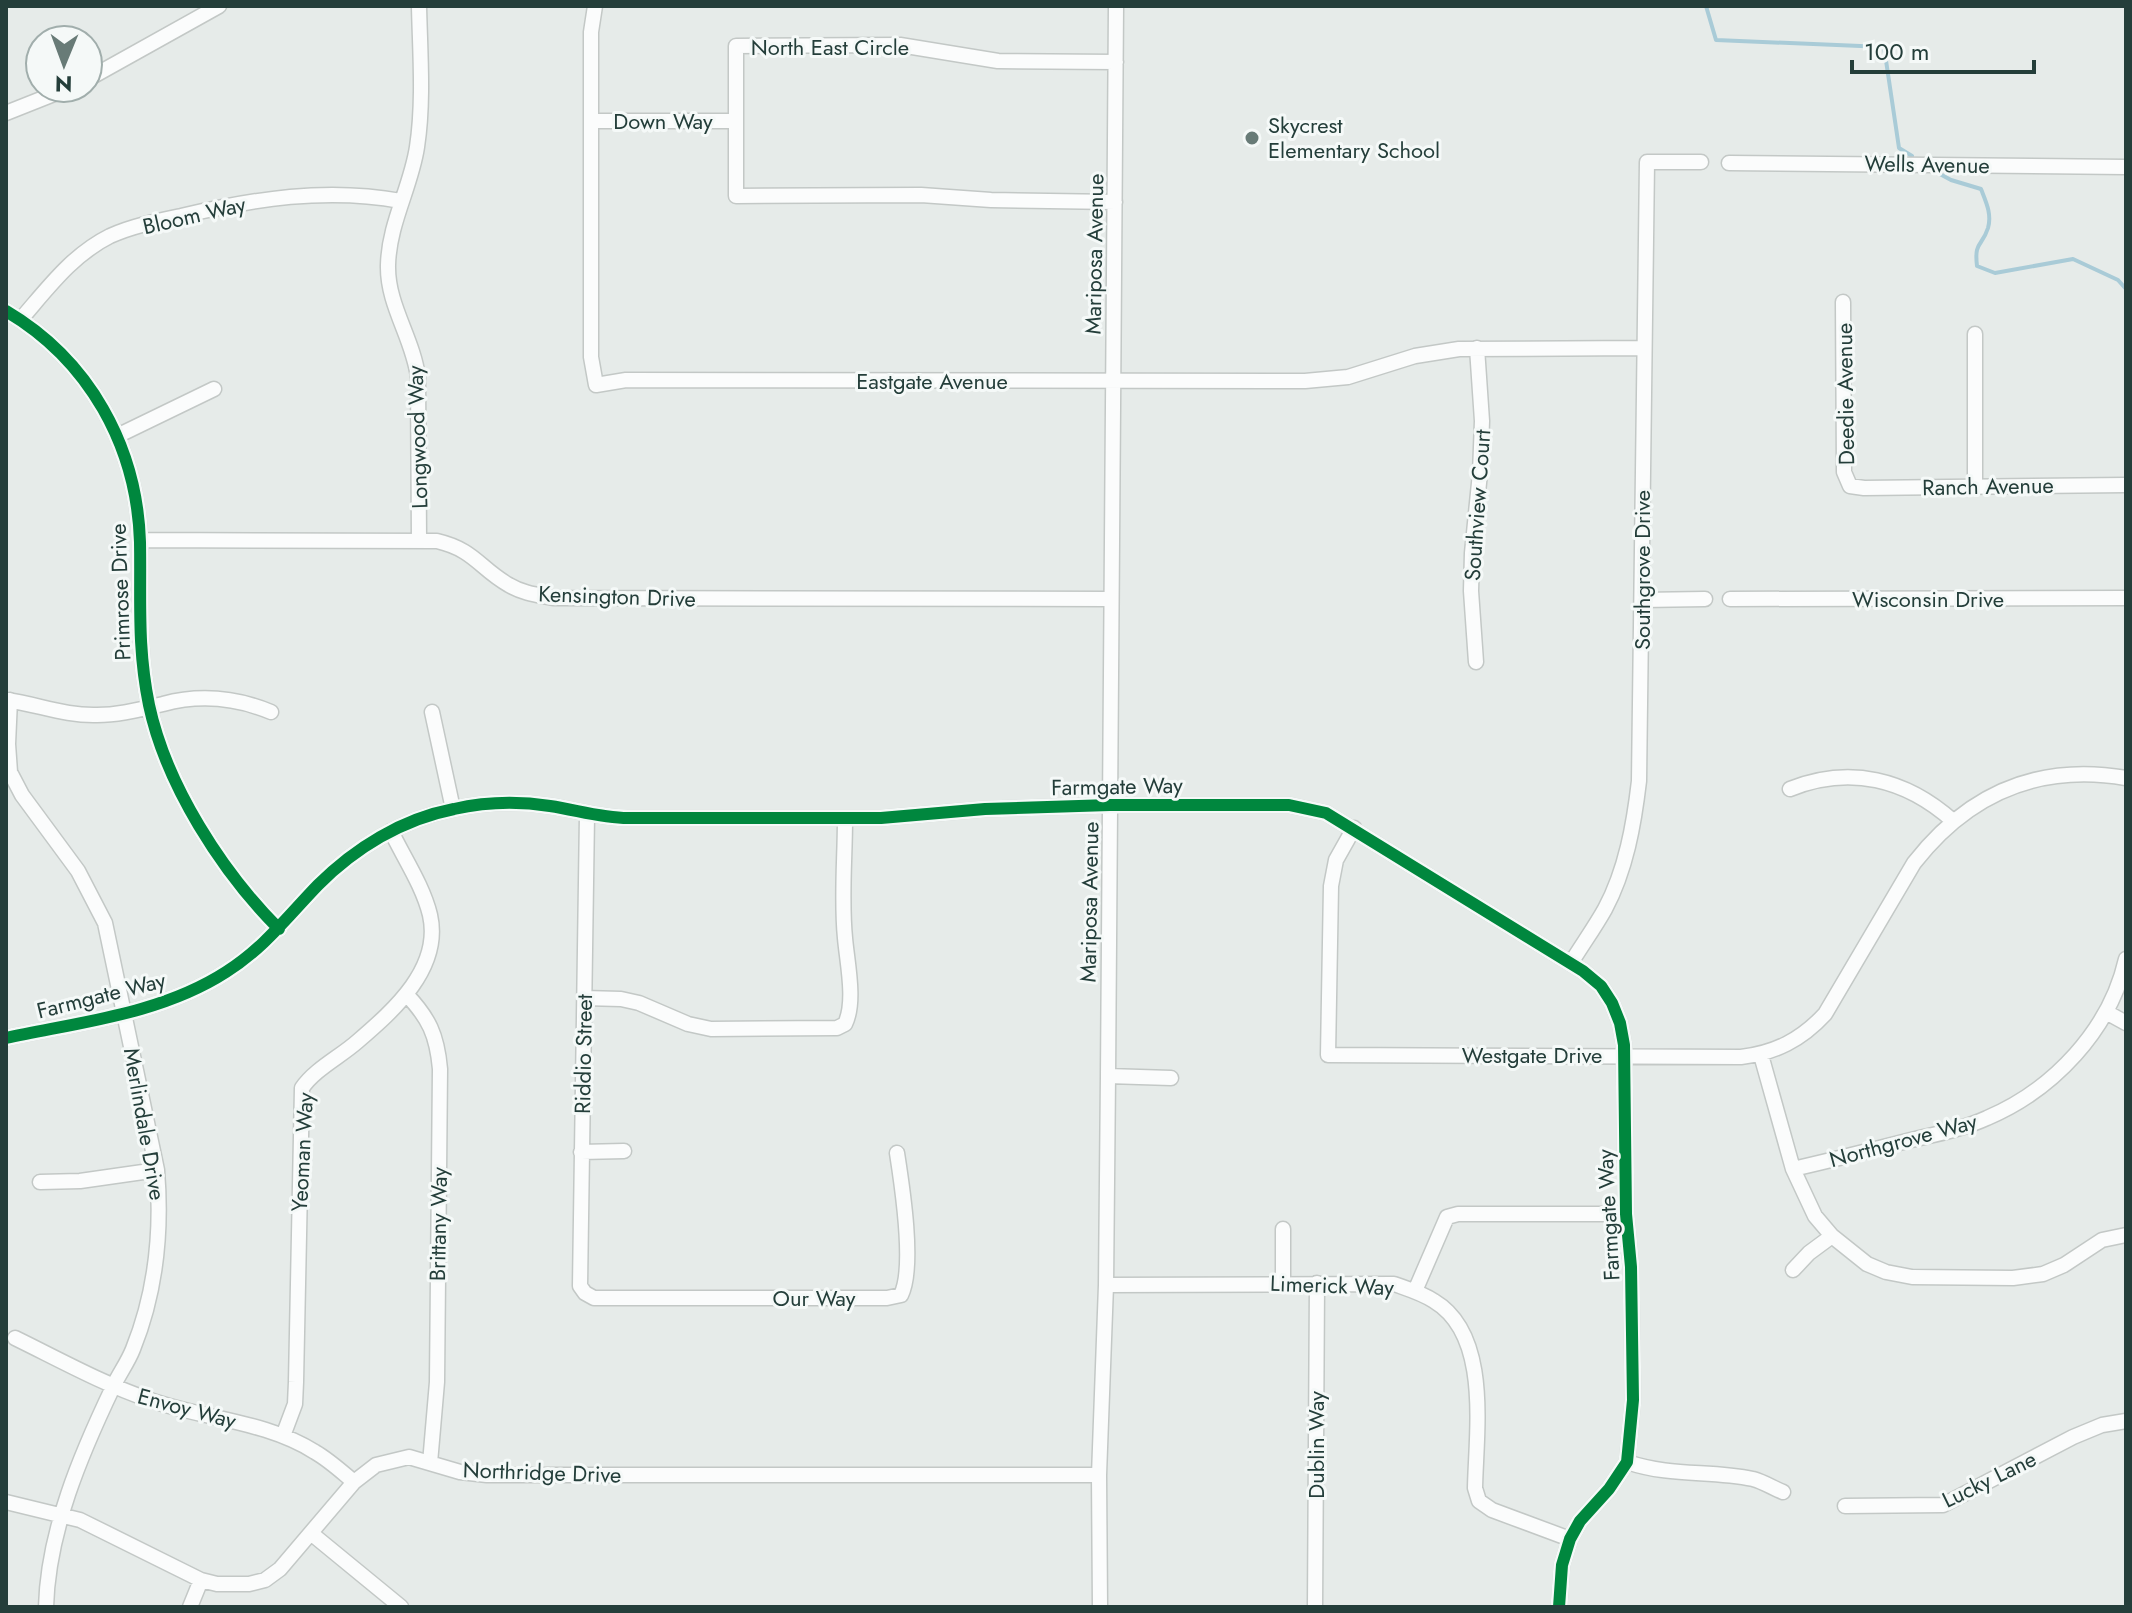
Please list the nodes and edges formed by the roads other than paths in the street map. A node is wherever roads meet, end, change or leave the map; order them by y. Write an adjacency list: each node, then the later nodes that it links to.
1 (219, 6): 6 (street)
2 (419, 6): 14 (street, Longwood Way)
3 (595, 6): 9 (street, Eastgate Avenue)
4 (1116, 6): 5 (street, Mariposa Avenue)
5 (1116, 62): 10 (street, North East Circle); 15 (street, Mariposa Avenue)
6 (104, 70)
7 (29, 104): 8 (street)
8 (6, 113)
9 (591, 121): 10 (street, Down Way); 22 (street, Eastgate Avenue)
10 (736, 121): 15 (street, North East Circle)
11 (1701, 162): 21 (street, Southgrove Drive)
12 (1729, 163): 13 (street, Wells Avenue)
13 (2126, 167)
14 (401, 201): 18 (street, Bloom Way); 29 (street, Longwood Way)
15 (1115, 202): 22 (street, Mariposa Avenue)
16 (1843, 302): 26 (street, Deedie Avenue)
17 (6, 311): 18 (street, Primrose Drive)
18 (21, 319): 24 (street, Primrose Drive)
19 (1975, 334): 27 (street)
20 (1477, 348): 21 (street, Eastgate Avenue); 22 (street, Eastgate Avenue); 35 (street, Southview Court)
21 (1644, 348): 34 (street, Southgrove Drive)
22 (1113, 381): 31 (street, Mariposa Avenue)
23 (214, 389): 24 (street)
24 (117, 436): 28 (street, Primrose Drive)
25 (2126, 485): 27 (street, Ranch Avenue)
26 (1850, 486): 27 (street, Ranch Avenue)
27 (1975, 487)
28 (140, 540): 29 (street, Kensington Drive); 37 (street, Primrose Drive)
29 (419, 540): 31 (street, Kensington Drive)
30 (2126, 598): 33 (street, Wisconsin Drive)
31 (1110, 599): 42 (street, Mariposa Avenue)
32 (1705, 599): 34 (street)
33 (1730, 599)
34 (1642, 600): 51 (street, Southgrove Drive)
35 (1476, 662)
36 (8, 700): 37 (street); 55 (street, Merlindale Drive)
37 (149, 708): 38 (street); 49 (street, Primrose Drive)
38 (271, 712)
39 (432, 712): 43 (street)
40 (2126, 778): 46 (street, Westgate Drive)
41 (1790, 789): 46 (street)
42 (1110, 805): 45 (street, Farmgate Way); 47 (street, Farmgate Way); 60 (street, Mariposa Avenue)
43 (453, 809): 44 (street, Farmgate Way); 48 (street, Farmgate Way)
44 (587, 815): 45 (street, Farmgate Way); 53 (street, Riddio Street)
45 (845, 819): 53 (street)
46 (1953, 821): 58 (street, Westgate Drive)
47 (1354, 828): 51 (street, Farmgate Way); 59 (street, Westgate Drive)
48 (391, 831): 49 (street, Farmgate Way); 52 (street, Yeoman Way)
49 (279, 929): 55 (street, Farmgate Way)
50 (2126, 959): 54 (street, Northgrove Way)
51 (1571, 963): 59 (street, Farmgate Way)
52 (406, 994): 81 (street, Yeoman Way); 83 (street, Brittany Way)
53 (584, 998): 63 (street, Riddio Street)
54 (2106, 1012): 56 (street); 65 (street, Northgrove Way)
55 (126, 1013): 57 (street, Farmgate Way); 66 (street, Merlindale Drive)
56 (2126, 1023)
57 (6, 1038)
58 (1761, 1055): 59 (street, Westgate Drive); 65 (street)
59 (1625, 1056): 68 (street, Farmgate Way)
60 (1108, 1076): 61 (street); 75 (street, Mariposa Avenue)
61 (1171, 1078)
62 (624, 1151): 63 (street)
63 (581, 1152): 77 (street, Riddio Street)
64 (897, 1153): 77 (street, Our Way)
65 (1793, 1169): 71 (street)
66 (157, 1170): 67 (street); 79 (street, Merlindale Drive)
67 (40, 1182)
68 (1626, 1214): 76 (street); 82 (street, Farmgate Way)
69 (1283, 1229): 73 (street)
70 (2126, 1235): 71 (street)
71 (1832, 1236): 72 (street)
72 (1793, 1270)
73 (1283, 1283): 74 (street, Limerick Way); 75 (street, Limerick Way)
74 (1317, 1283): 76 (street, Limerick Way); 97 (street, Dublin Way)
75 (1106, 1285): 84 (street, Mariposa Avenue)
76 (1415, 1291): 91 (street, Limerick Way)
77 (585, 1293)
78 (15, 1338): 79 (street, Envoy Way)
79 (113, 1386): 81 (street, Envoy Way); 89 (street, Merlindale Drive)
80 (2126, 1421): 88 (street, Lucky Lane)
81 (283, 1436): 85 (street, Envoy Way)
82 (1627, 1462): 86 (street); 91 (street, Farmgate Way)
83 (430, 1463): 84 (street, Northridge Drive); 85 (street, Northridge Drive)
84 (1099, 1475): 96 (street, Mariposa Avenue)
85 (354, 1482): 90 (street, Northridge Drive)
86 (1783, 1492)
87 (6, 1502): 89 (street, Northridge Drive)
88 (1845, 1506)
89 (63, 1517): 92 (street, Northridge Drive); 93 (street, Merlindale Drive)
90 (312, 1534): 92 (street, Northridge Drive); 95 (street)
91 (1570, 1539): 98 (street, Farmgate Way)
92 (201, 1580): 94 (street)
93 (46, 1607)
94 (190, 1607)
95 (401, 1607)
96 (1100, 1607)
97 (1315, 1607)
98 (1559, 1607)

